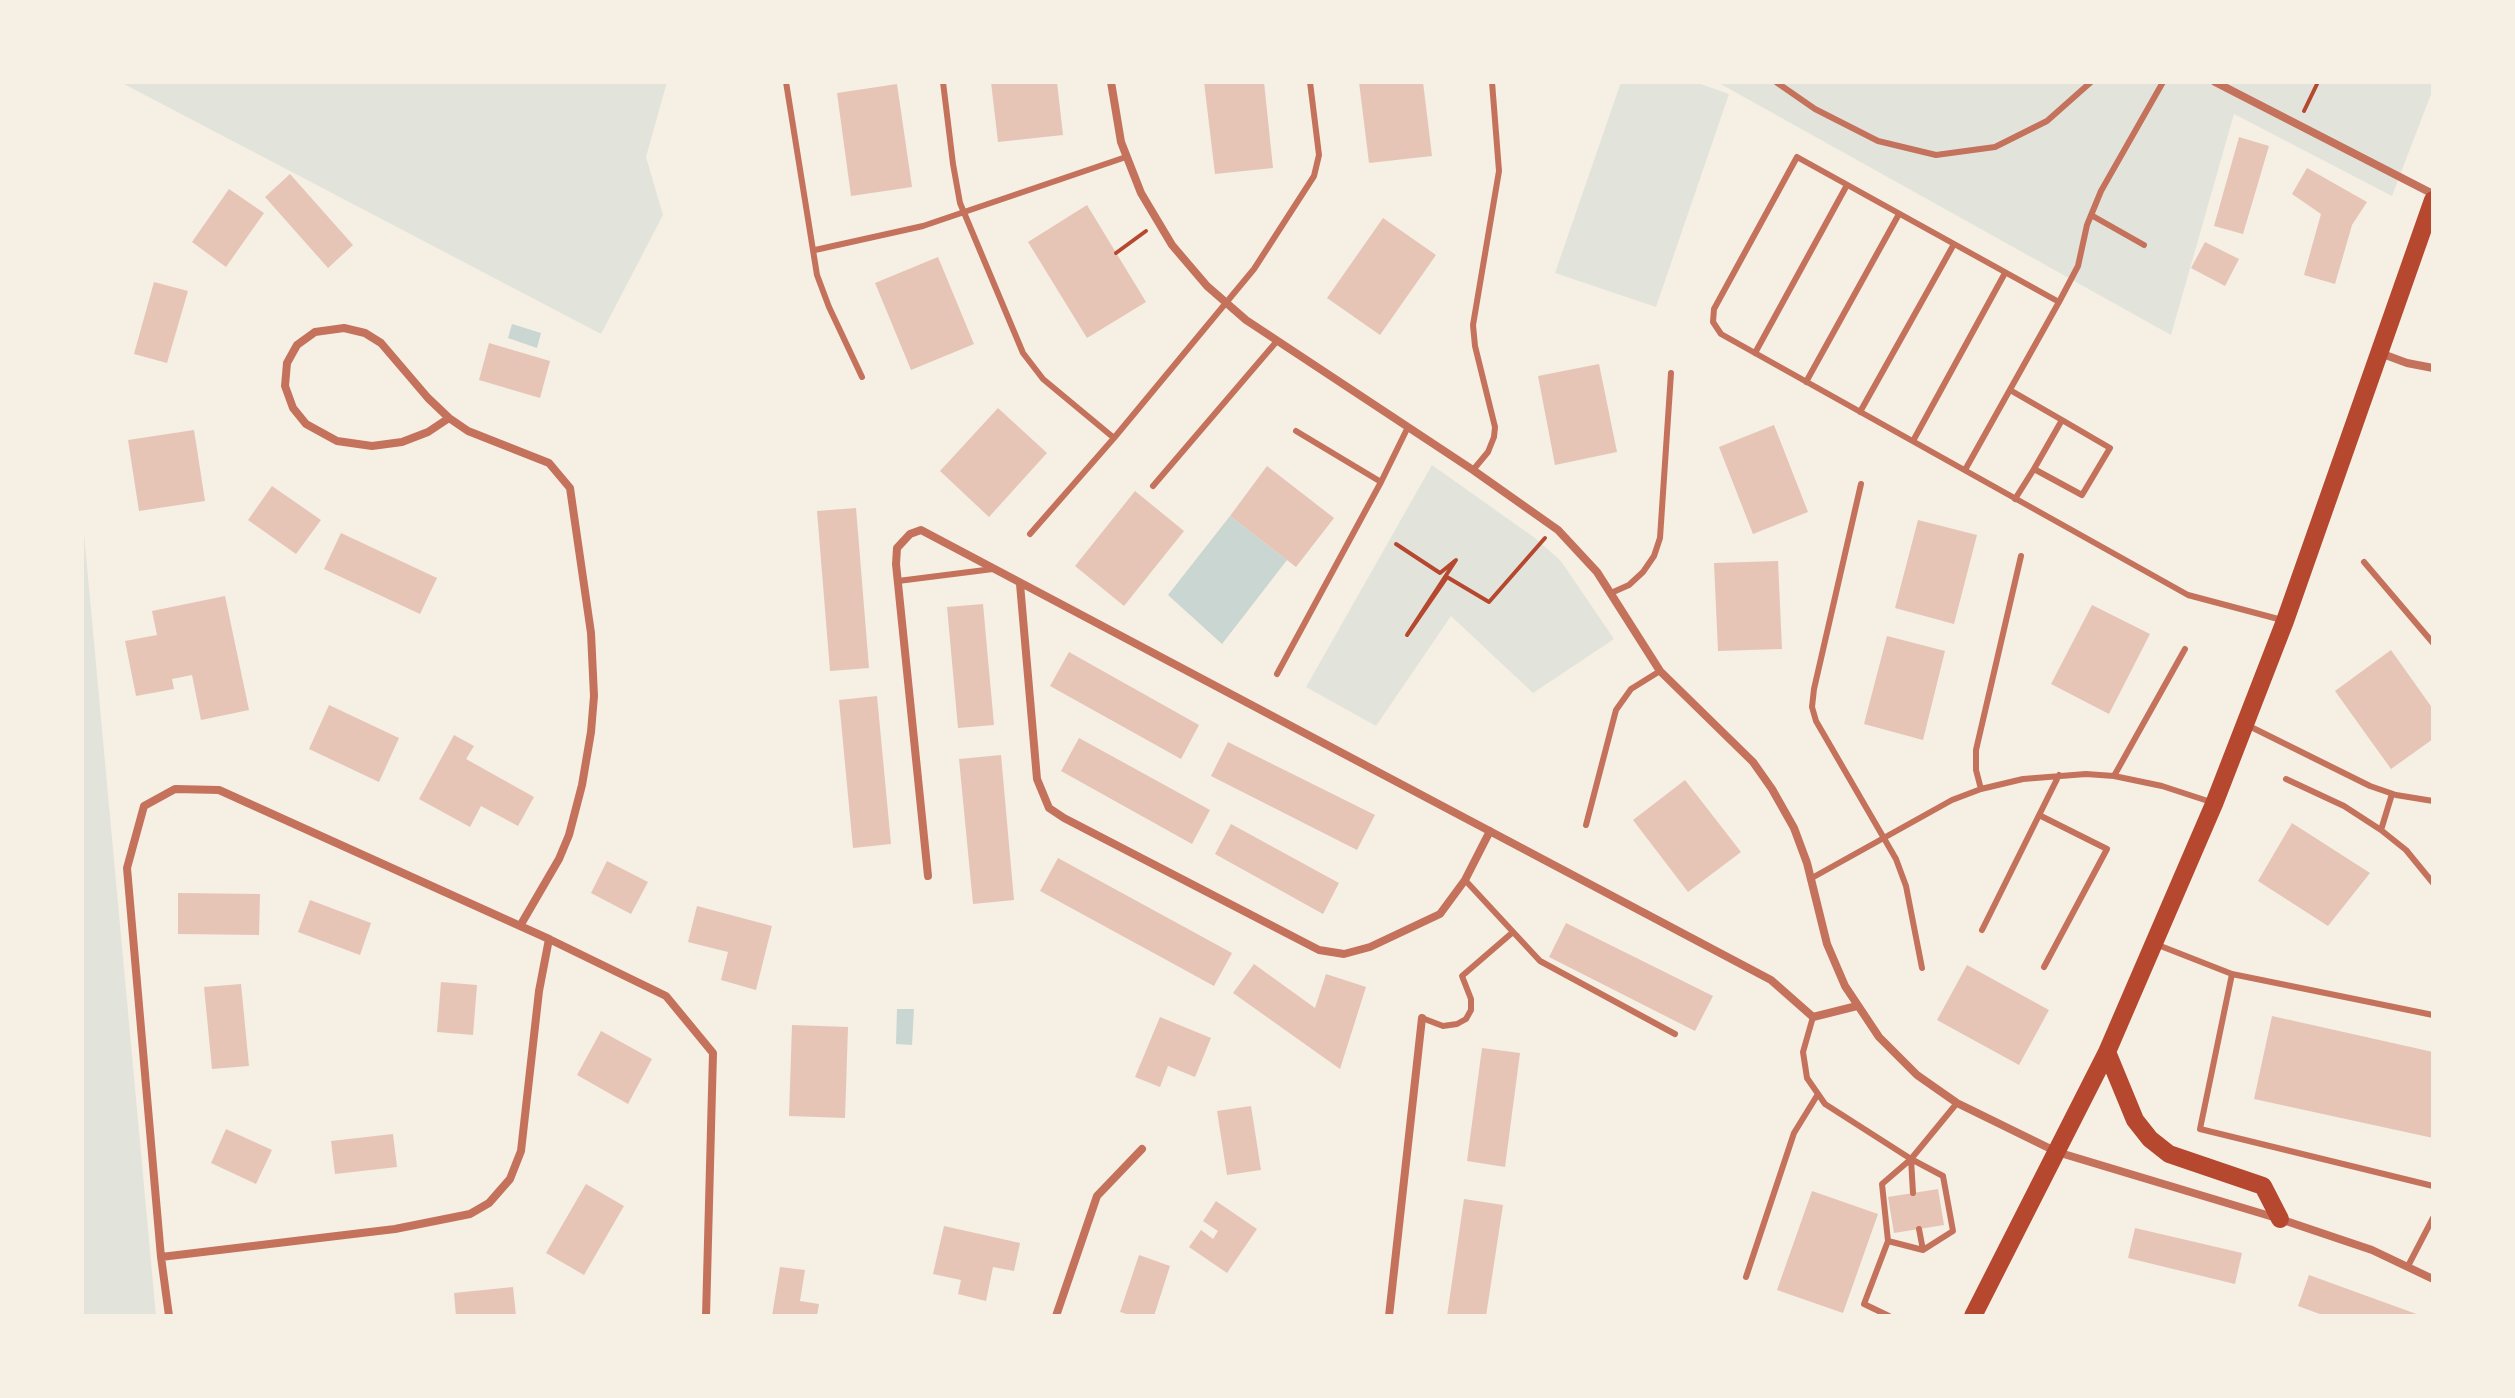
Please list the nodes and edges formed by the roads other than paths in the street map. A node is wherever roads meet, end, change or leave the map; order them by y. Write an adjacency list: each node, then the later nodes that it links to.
1 (786, 82): 18 (lane)
2 (943, 82): 13 (lane)
3 (1111, 82): 10 (street)
4 (1310, 82): 21 (lane)
5 (1492, 82): 38 (lane)
6 (1776, 82): 7 (lane)
7 (2091, 82)
8 (2163, 82): 15 (lane)
9 (2215, 82): 12 (street)
10 (1126, 157): 13 (lane); 21 (street)
11 (1847, 185): 14 (lane); 23 (lane); 23 (lane)
12 (2433, 197): 24 (main road)
13 (964, 213): 18 (lane); 35 (lane)
14 (1899, 214): 16 (lane); 28 (lane)
15 (2091, 215): 17 (lane); 20 (lane)
16 (1954, 244): 19 (lane); 30 (lane)
17 (2144, 245)
18 (815, 250): 27 (lane)
19 (2005, 273): 20 (lane); 36 (lane)
20 (2059, 302): 29 (lane)
21 (1225, 303): 22 (street); 35 (lane)
22 (1277, 341): 33 (street); 42 (lane)
23 (1755, 353): 28 (lane)
24 (2380, 353): 25 (street); 51 (main road)
25 (2433, 368)
26 (1671, 373): 50 (lane)
27 (862, 377)
28 (1806, 382): 30 (lane)
29 (2010, 390): 32 (lane); 39 (lane)
30 (1860, 412): 36 (lane)
31 (449, 418): 31 (street); 73 (street)
32 (2062, 420): 37 (lane); 37 (lane)
33 (1408, 427): 38 (street); 40 (lane)
34 (1296, 431): 40 (lane)
35 (1114, 438): 44 (lane)
36 (1913, 441): 39 (lane)
37 (2034, 469): 43 (lane)
38 (1473, 470): 50 (street)
39 (1965, 470): 43 (lane)
40 (1381, 482): 55 (lane)
41 (1861, 484): 68 (lane)
42 (1153, 486)
43 (2015, 499): 51 (lane)
44 (1030, 534)
45 (2021, 556): 60 (lane)
46 (2364, 562): 52 (lane)
47 (993, 569): 48 (lane); 48 (street); 49 (street)
48 (898, 581): 69 (street)
49 (1020, 584): 67 (street); 71 (street)
50 (1611, 593): 54 (street)
51 (2285, 621): 56 (main road)
52 (2433, 643)
53 (2185, 649): 58 (lane)
54 (1660, 671): 65 (lane); 70 (street)
55 (1277, 674)
56 (2245, 724): 61 (lane); 63 (main road)
57 (2059, 775): 58 (lane); 60 (lane); 64 (lane)
58 (2114, 776): 63 (lane)
59 (2286, 779): 66 (lane)
60 (1981, 789): 68 (lane)
61 (2392, 794): 62 (lane); 66 (lane)
62 (2433, 801)
63 (2214, 804): 77 (main road)
64 (2039, 815): 74 (lane); 78 (lane)
65 (1586, 825)
66 (2381, 830): 72 (lane)
67 (1490, 831): 71 (street); 83 (street)
68 (1884, 836): 70 (lane); 79 (lane)
69 (928, 876)
70 (1810, 879): 81 (street)
71 (1465, 880): 75 (lane)
72 (2433, 883)
73 (520, 926): 76 (street); 99 (street)
74 (1982, 930)
75 (1513, 932): 84 (lane); 85 (lane)
76 (549, 939): 99 (street); 104 (street)
77 (2156, 944): 80 (lane); 86 (main road)
78 (2044, 967)
79 (1922, 968)
80 (2232, 974): 82 (lane); 92 (lane)
81 (1857, 1006): 83 (street); 88 (street)
82 (2433, 1015)
83 (1813, 1017): 87 (lane)
84 (1422, 1018): 106 (street)
85 (1675, 1034)
86 (2107, 1052): 90 (main road); 95 (main road)
87 (1818, 1094): 91 (lane); 101 (lane)
88 (1957, 1103): 90 (street); 91 (lane)
89 (1142, 1149): 105 (street)
90 (2057, 1152): 95 (street); 108 (main road)
91 (1911, 1159): 93 (lane); 97 (lane); 98 (lane)
92 (2433, 1186)
93 (1913, 1193)
94 (2433, 1218): 100 (lane)
95 (2280, 1219): 100 (street)
96 (1919, 1229): 98 (lane)
97 (1888, 1241): 98 (lane); 107 (lane)
98 (1923, 1250)
99 (161, 1257): 103 (street)
100 (2408, 1266): 102 (street)
101 (1746, 1277)
102 (2433, 1279)
103 (169, 1316)
104 (706, 1316)
105 (1056, 1316)
106 (1389, 1316)
107 (1889, 1316)
108 (1973, 1316)

